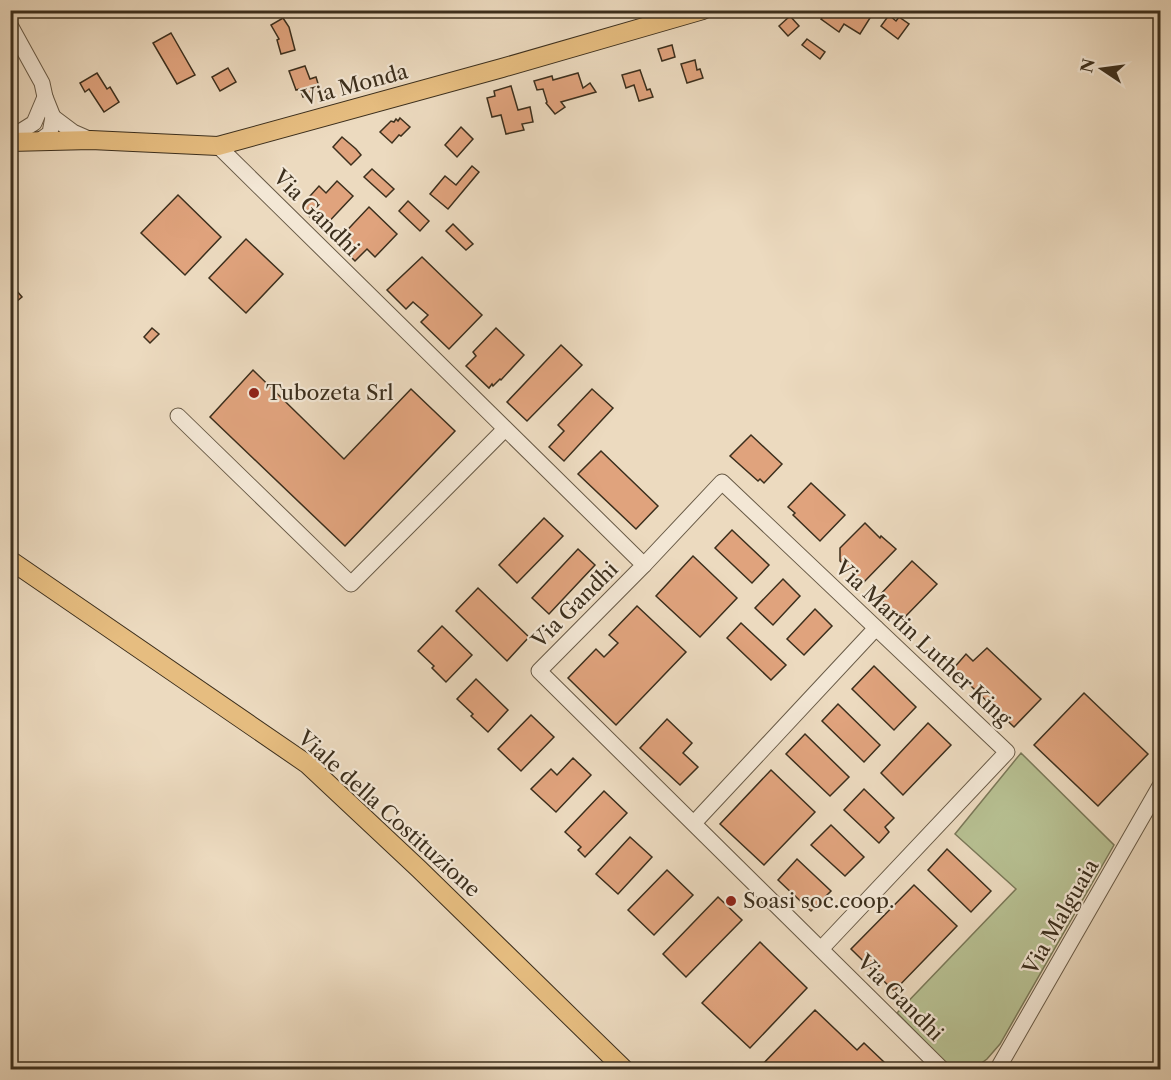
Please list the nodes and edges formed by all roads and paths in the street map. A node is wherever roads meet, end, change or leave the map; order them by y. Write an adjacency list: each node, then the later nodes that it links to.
1 (703, 10): 8 (main road, Via Monda)
2 (10, 26): 3 (street)
3 (45, 97): 4 (street); 5 (street)
4 (54, 117): 6 (street); 7 (street)
5 (10, 140): 7 (main road, Via Monda)
6 (91, 140): 7 (main road, Via Monda); 8 (main road, Via Monda)
7 (39, 141)
8 (218, 146): 10 (street, Via Gandhi)
9 (178, 416): 10 (street)
10 (506, 429): 12 (street, Via Gandhi)
11 (10, 560): 17 (main road, Viale della Costituzione)
12 (644, 566): 13 (street, Via Martin Luther King); 15 (street, Via Gandhi)
13 (876, 628): 15 (street); 16 (street, Via Martin Luther King)
14 (1161, 786): 19 (street, Via Malguaia)
15 (694, 824): 16 (street, Via Gandhi)
16 (821, 949): 18 (street, Via Gandhi)
17 (625, 1070)
18 (943, 1070)
19 (997, 1070)

